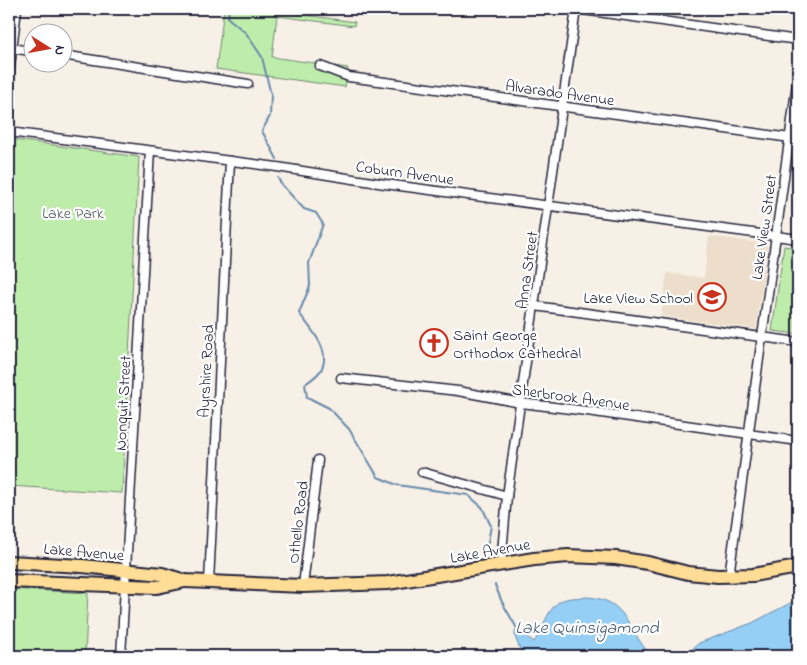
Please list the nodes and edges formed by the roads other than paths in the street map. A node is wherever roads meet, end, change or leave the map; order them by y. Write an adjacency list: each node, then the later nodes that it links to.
1 (17, 9): 4 (street)
2 (576, 9): 3 (street); 10 (street, Anna Street)
3 (798, 40)
4 (10, 48): 7 (street)
5 (72, 56): 9 (street)
6 (320, 66): 10 (street, Alvarado Avenue)
7 (9, 74)
8 (798, 76): 12 (street, Lake View Street)
9 (248, 84)
10 (561, 106): 12 (street, Alvarado Avenue); 15 (street, Anna Street)
11 (9, 132): 13 (street, Coburn Avenue)
12 (794, 138): 16 (street, Lake View Street)
13 (150, 150): 14 (street, Coburn Avenue); 31 (street, Nonquit Street)
14 (230, 161): 15 (street, Coburn Avenue); 35 (street, Ayrshire Road)
15 (548, 205): 16 (street, Coburn Avenue); 18 (street, Anna Street)
16 (776, 237): 17 (street, Coburn Avenue); 19 (street, Lake View Street)
17 (798, 239)
18 (535, 306): 19 (street); 22 (street, Anna Street)
19 (761, 338): 20 (street); 23 (street, Lake View Street)
20 (798, 342)
21 (341, 378): 22 (street, Sherbrook Avenue)
22 (520, 403): 23 (street, Sherbrook Avenue); 27 (street, Anna Street)
23 (748, 434): 24 (street, Sherbrook Avenue); 32 (street)
24 (798, 441)
25 (318, 460): 37 (street, Othello Road)
26 (422, 472): 27 (street)
27 (507, 496): 29 (street, Anna Street)
28 (9, 562): 31 (main road, Lake Avenue)
29 (501, 564): 32 (main road, Lake Avenue); 37 (main road, Lake Avenue)
30 (798, 567): 32 (main road, Lake Avenue)
31 (127, 571): 34 (main road, Lake Avenue); 36 (street, Nonquit Street)
32 (729, 576)
33 (9, 581): 36 (main road, Lake Avenue)
34 (185, 581): 35 (main road, Lake Avenue); 36 (main road, Lake Avenue)
35 (209, 582): 37 (main road, Lake Avenue)
36 (125, 586): 38 (street, Nonquit Street)
37 (303, 586)
38 (122, 656)

